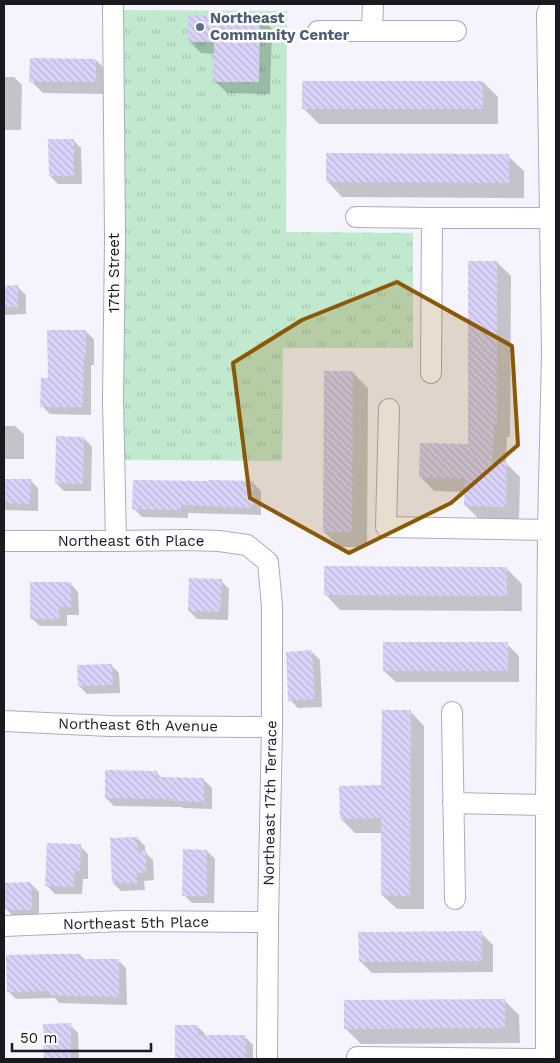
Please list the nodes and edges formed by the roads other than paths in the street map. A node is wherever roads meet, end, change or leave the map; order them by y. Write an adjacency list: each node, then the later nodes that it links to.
1 (114, 4): 14 (street, 17th Street)
2 (373, 4): 5 (street)
3 (552, 4): 9 (street)
4 (318, 31): 5 (street)
5 (372, 31): 6 (street)
6 (456, 31)
7 (356, 217): 8 (street)
8 (432, 218): 9 (street); 10 (street)
9 (550, 218): 12 (street)
10 (430, 373)
11 (388, 408): 12 (street)
12 (548, 530): 20 (street)
13 (4, 541): 14 (street, Northeast 6th Place)
14 (116, 542): 15 (street, Northeast 6th Place)
15 (255, 552): 18 (street, Northeast 17th Terrace)
16 (452, 712): 19 (street)
17 (4, 721): 18 (street, Northeast 6th Avenue)
18 (272, 726): 22 (street, Northeast 17th Terrace)
19 (454, 803): 20 (street); 21 (street)
20 (546, 805): 27 (street)
21 (455, 899)
22 (268, 922): 23 (street, Northeast 5th Place); 25 (street, Northeast 17th Terrace)
23 (4, 926)
24 (357, 1057): 26 (street)
25 (267, 1059)
26 (537, 1059)
27 (546, 1059)

